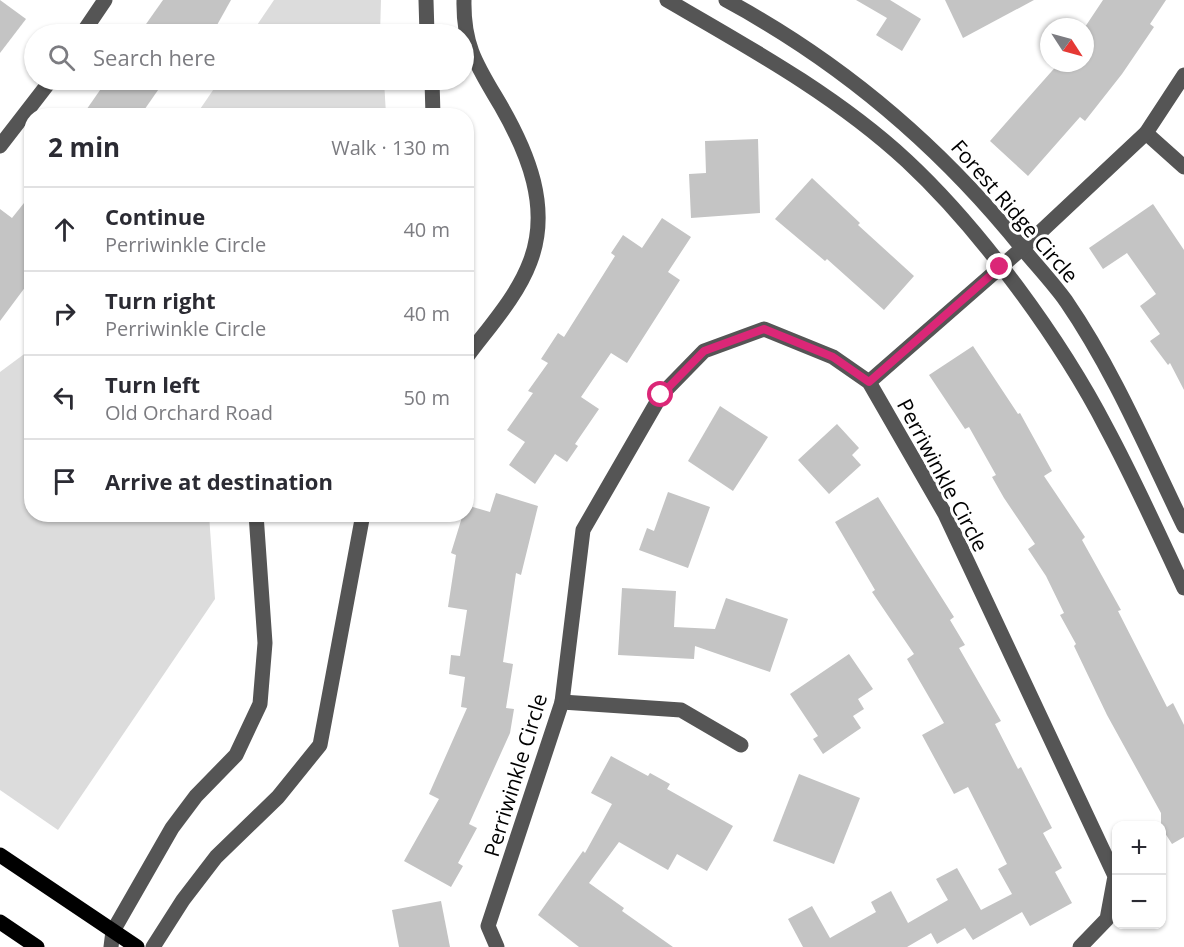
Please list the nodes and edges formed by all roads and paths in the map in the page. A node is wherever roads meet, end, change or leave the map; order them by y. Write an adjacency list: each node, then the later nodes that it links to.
1 (105, 0): 6 (street)
2 (426, 0): 7 (street)
3 (464, 0): 8 (street)
4 (667, 0): 20 (street)
5 (726, 0): 19 (street, Forest Ridge Circle)
6 (89, 24)
7 (427, 24)
8 (465, 24)
9 (474, 59): 21 (street)
10 (1184, 75): 16 (street)
11 (43, 90): 13 (street)
12 (432, 90): 14 (street)
13 (29, 108)
14 (433, 108)
15 (24, 115): 17 (street)
16 (1146, 133): 18 (street); 19 (street)
17 (0, 146)
18 (1184, 166)
19 (1022, 248): 20 (street); 25 (street, Forest Ridge Circle)
20 (1000, 267): 22 (street); 26 (street)
21 (474, 347)
22 (869, 382): 27 (street, Perriwinkle Circle); 37 (street, Perriwinkle Circle)
23 (256, 522): 31 (street)
24 (362, 522): 35 (street)
25 (1184, 526)
26 (1184, 588)
27 (562, 702): 28 (street); 36 (street, Perriwinkle Circle)
28 (741, 745)
29 (0, 855): 31 (main road)
30 (0, 922): 32 (main road)
31 (113, 931): 33 (street); 34 (main road)
32 (37, 947)
33 (111, 947)
34 (137, 947)
35 (153, 947)
36 (497, 947)
37 (1080, 947)

